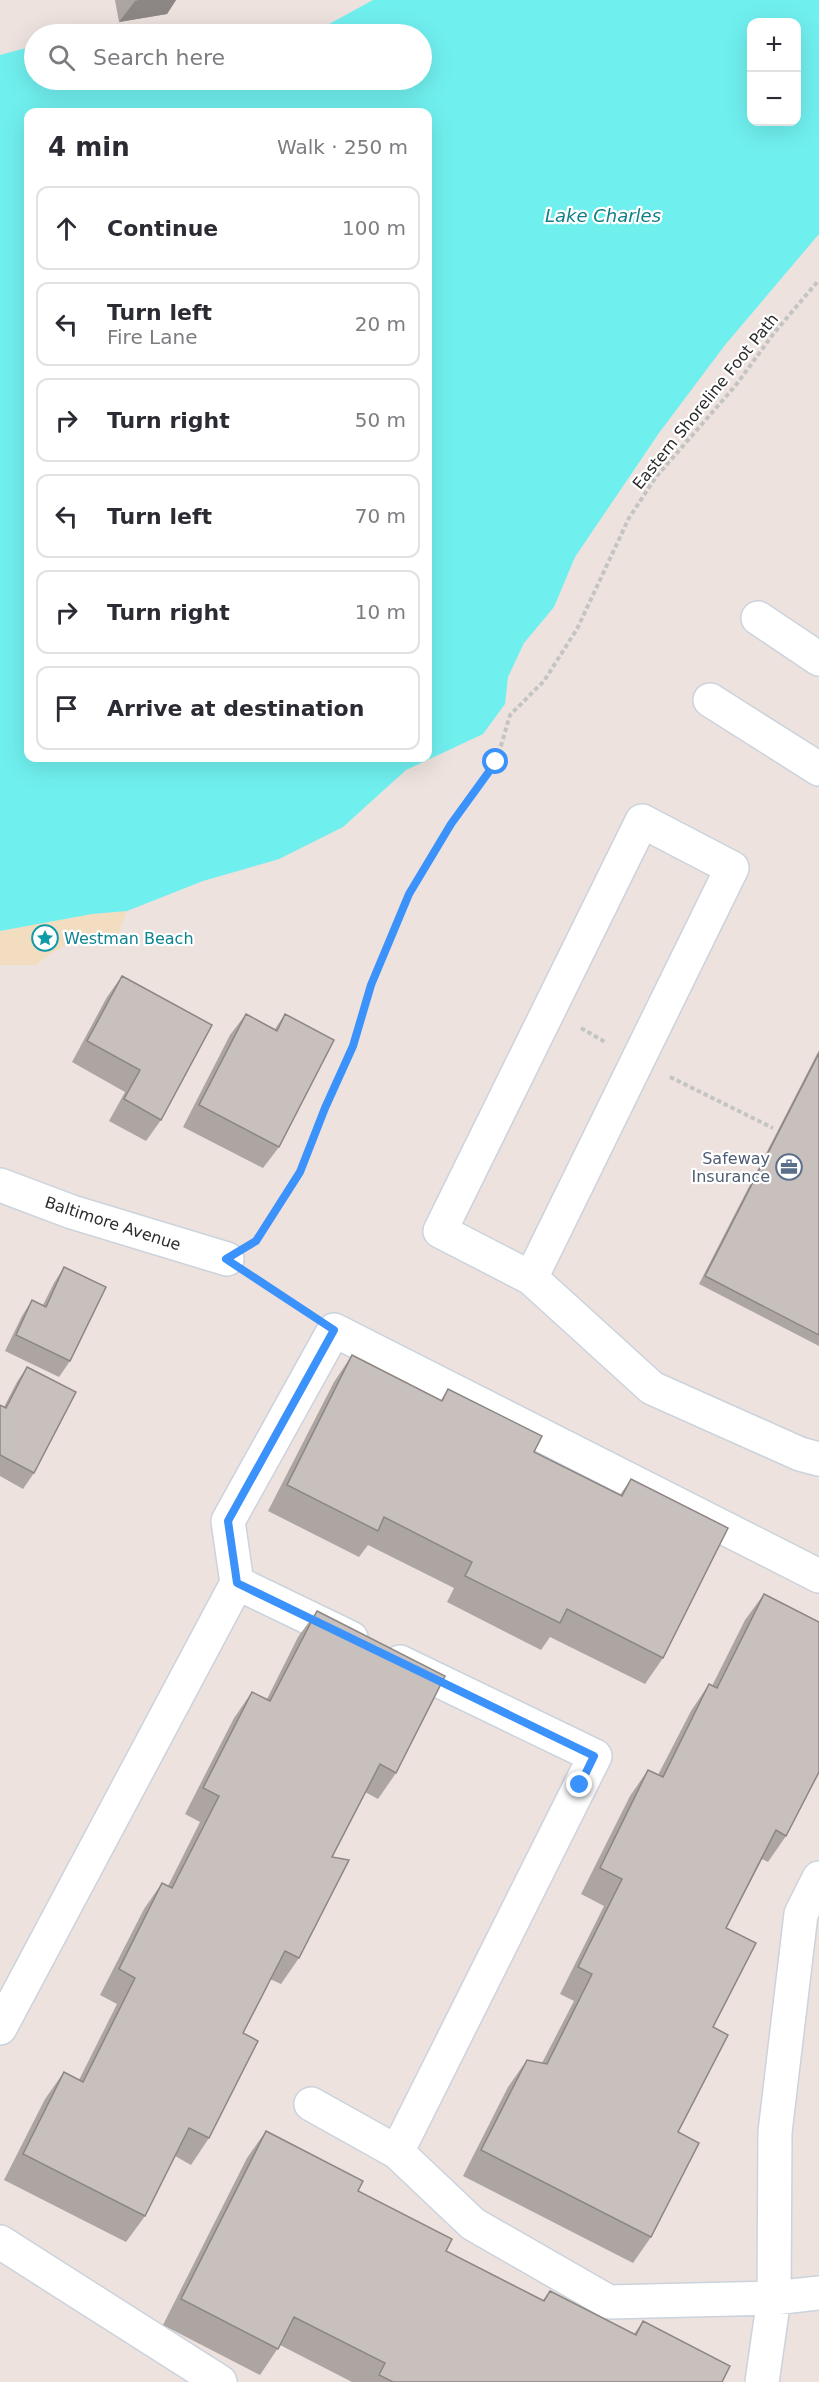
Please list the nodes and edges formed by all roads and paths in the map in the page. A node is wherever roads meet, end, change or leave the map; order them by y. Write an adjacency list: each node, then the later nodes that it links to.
1 (819, 280): 7 (path, Eastern Shoreline Foot Path)
2 (758, 618): 3 (street)
3 (819, 659)
4 (710, 700): 5 (street)
5 (819, 770)
6 (0, 1185): 7 (street, Baltimore Avenue)
7 (226, 1259): 9 (path)
8 (531, 1278): 8 (street); 10 (street)
9 (334, 1330): 11 (street); 12 (street)
10 (819, 1459)
11 (819, 1576)
12 (237, 1583): 14 (street); 16 (street)
13 (819, 1878): 19 (street)
14 (0, 2028)
15 (311, 2104): 16 (street)
16 (397, 2152): 19 (street)
17 (0, 2242): 20 (street)
18 (819, 2293): 19 (street)
19 (774, 2298): 21 (street)
20 (220, 2382)
21 (762, 2382)

